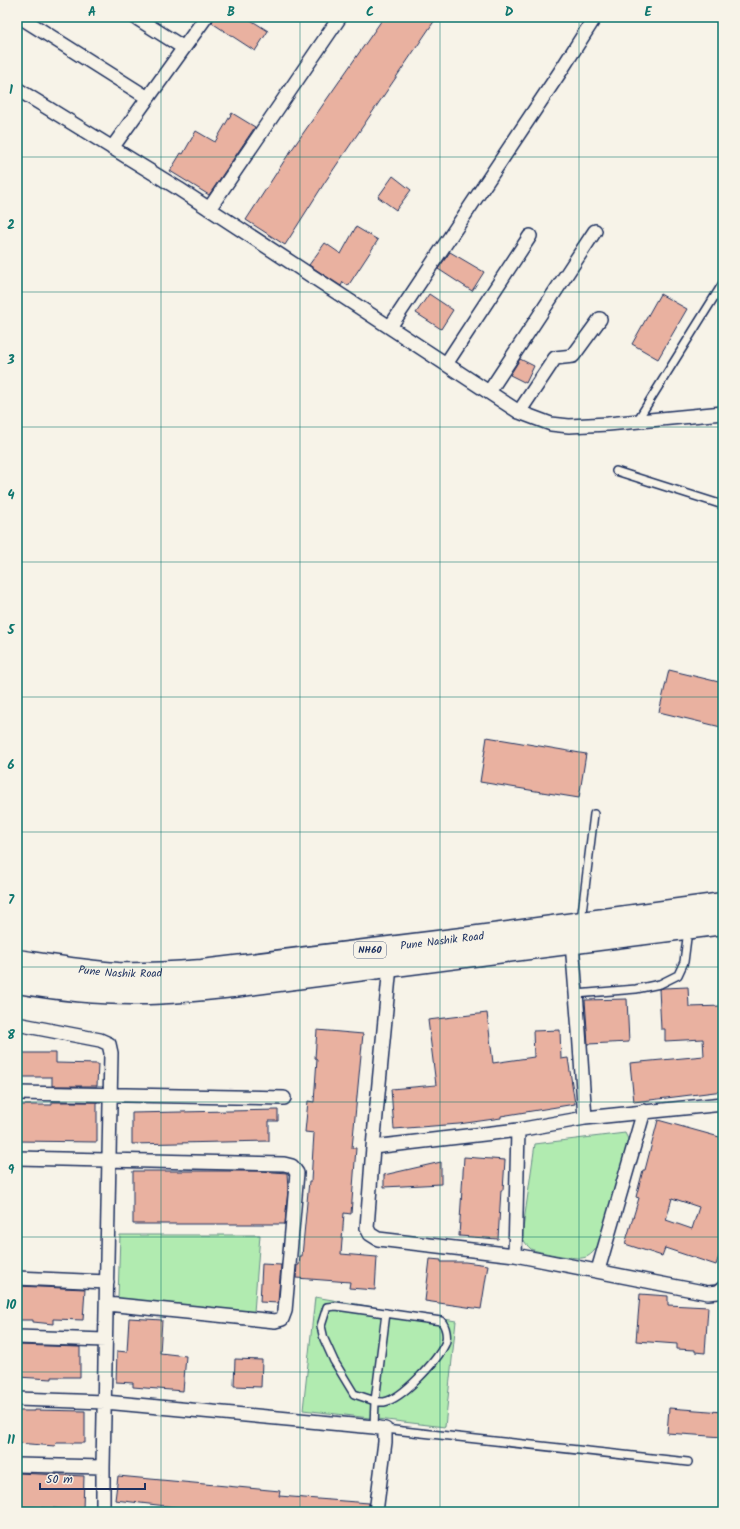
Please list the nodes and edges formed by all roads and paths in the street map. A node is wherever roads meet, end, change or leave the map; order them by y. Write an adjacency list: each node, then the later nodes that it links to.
1 (136, 17): 6 (street)
2 (206, 17): 6 (street)
3 (340, 17): 10 (street)
4 (595, 17): 15 (street)
5 (29, 19): 8 (street)
6 (184, 48): 8 (street)
7 (17, 89): 9 (street)
8 (148, 98): 9 (street)
9 (112, 148): 10 (street)
10 (209, 209): 15 (street)
11 (595, 231): 17 (street)
12 (530, 236): 16 (street)
13 (723, 283): 20 (lane)
14 (600, 319): 18 (street)
15 (390, 327): 16 (street)
16 (446, 364): 17 (street)
17 (489, 392): 18 (street)
18 (519, 412): 20 (street)
19 (723, 413): 20 (street)
20 (637, 421)
21 (616, 471): 22 (lane)
22 (723, 505)
23 (594, 814): 27 (lane)
24 (723, 904): 27 (highway, Pune Nashik Road / NH60)
25 (723, 923): 26 (highway, Pune Nashik Road / NH60)
26 (689, 927): 27 (highway, Pune Nashik Road / NH60); 31 (lane)
27 (576, 933): 28 (highway, Pune Nashik Road / NH60); 29 (highway, Pune Nashik Road / NH60); 31 (street)
28 (17, 961)
29 (390, 966): 30 (highway, Pune Nashik Road / NH60); 40 (street)
30 (17, 982)
31 (576, 994): 38 (street)
32 (17, 1024): 34 (street)
33 (17, 1093): 34 (street)
34 (110, 1095): 35 (street); 42 (street)
35 (284, 1098)
36 (723, 1104): 37 (street)
37 (644, 1111): 38 (street); 44 (street)
38 (584, 1118): 39 (street)
39 (518, 1130): 40 (street); 43 (street)
40 (373, 1147): 43 (street)
41 (17, 1158): 42 (street)
42 (109, 1160): 46 (street); 48 (street)
43 (515, 1255): 44 (street)
44 (598, 1270): 47 (street)
45 (17, 1278): 46 (street)
46 (107, 1282): 48 (street)
47 (723, 1288)
48 (107, 1304): 51 (street)
49 (386, 1313): 53 (lane); 53 (lane); 53 (lane)
50 (17, 1337): 51 (street)
51 (105, 1340): 54 (street)
52 (17, 1399): 54 (street)
53 (375, 1401): 55 (lane)
54 (105, 1402): 55 (street); 58 (street)
55 (380, 1428): 56 (lane); 60 (street)
56 (688, 1462)
57 (17, 1465): 58 (street)
58 (103, 1467): 59 (street)
59 (103, 1512)
60 (376, 1512)

